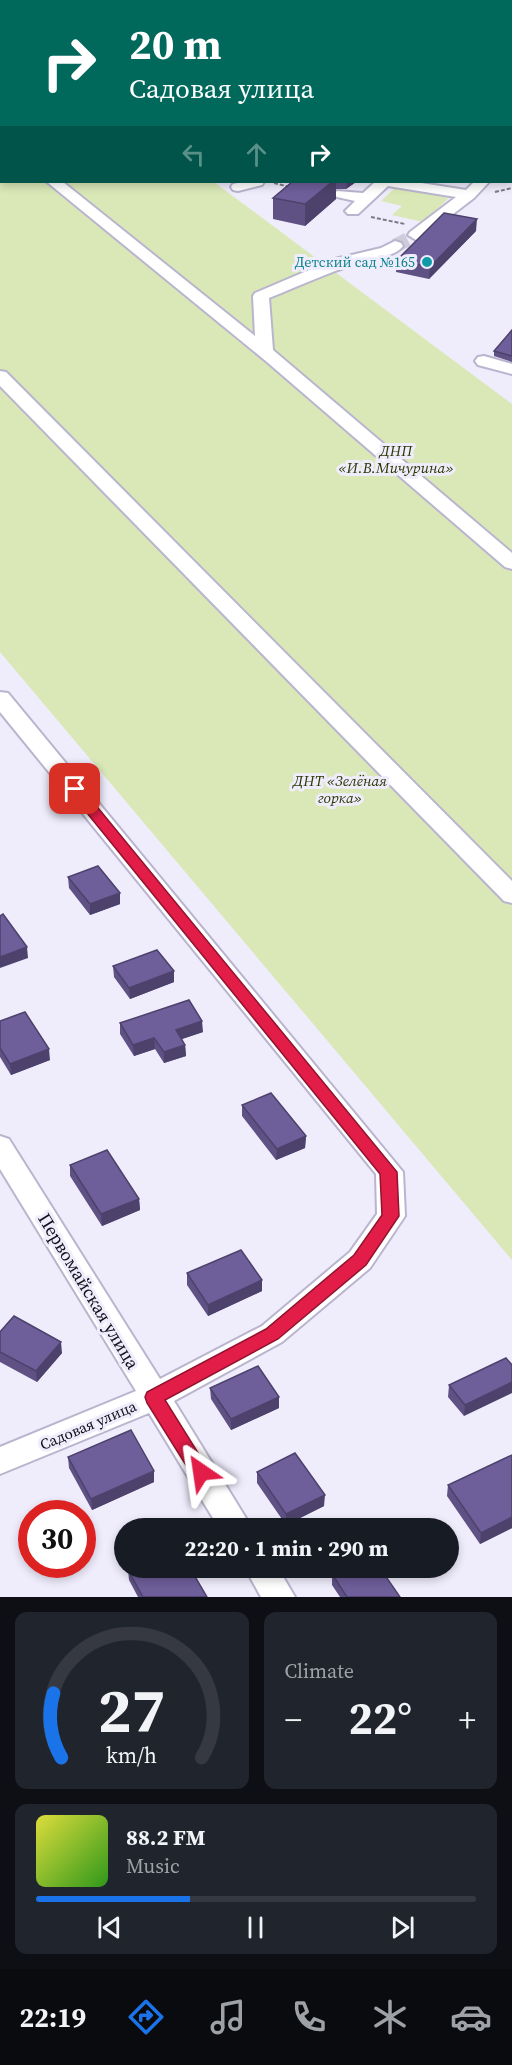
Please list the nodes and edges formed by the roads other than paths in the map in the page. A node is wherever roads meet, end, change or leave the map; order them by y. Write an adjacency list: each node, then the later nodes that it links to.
1 (55, 183): 13 (street)
2 (253, 183): 6 (street)
3 (382, 183): 9 (street)
4 (398, 183): 8 (street)
5 (481, 183): 8 (street)
6 (238, 187)
7 (342, 194): 9 (street)
8 (469, 195): 11 (street)
9 (366, 198): 10 (street)
10 (353, 210)
11 (421, 232)
12 (395, 246): 13 (street)
13 (265, 351): 17 (street)
14 (484, 361): 15 (street)
15 (512, 369)
16 (0, 376): 19 (street)
17 (512, 563)
18 (0, 698): 21 (street, Садовая улица)
19 (512, 895)
20 (0, 1146): 21 (street, Первомайская улица)
21 (154, 1397): 22 (street, Садовая улица); 23 (street, Первомайская улица)
22 (0, 1461)
23 (230, 1518)
24 (267, 1578): 25 (street)
25 (279, 1597)

